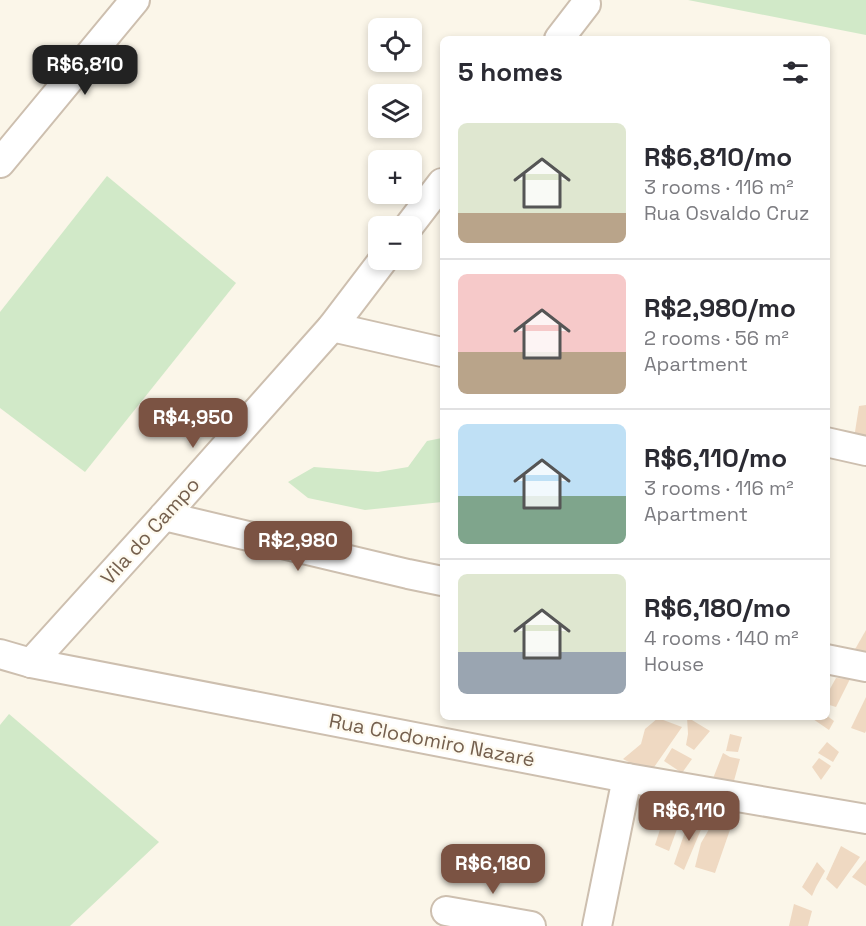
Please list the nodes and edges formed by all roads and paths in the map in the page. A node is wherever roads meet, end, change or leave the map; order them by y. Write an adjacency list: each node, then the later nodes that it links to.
1 (135, 0): 4 (street)
2 (586, 4): 3 (street)
3 (562, 36)
4 (0, 163)
5 (439, 192): 6 (street)
6 (418, 216)
7 (376, 270): 8 (street, Vila do Campo)
8 (332, 327): 9 (street); 12 (street, Vila do Campo)
9 (440, 352)
10 (830, 443): 11 (street)
11 (866, 452)
12 (164, 516): 13 (street); 16 (street, Vila do Campo)
13 (440, 581)
14 (0, 654): 16 (street, Rua Clodomiro Nazaré)
15 (830, 660): 17 (street)
16 (32, 663): 18 (street, Rua Clodomiro Nazaré)
17 (866, 667)
18 (627, 778): 19 (street, Rua Clodomiro Nazaré); 22 (street)
19 (866, 819)
20 (446, 910): 21 (street)
21 (531, 926)
22 (597, 926)

